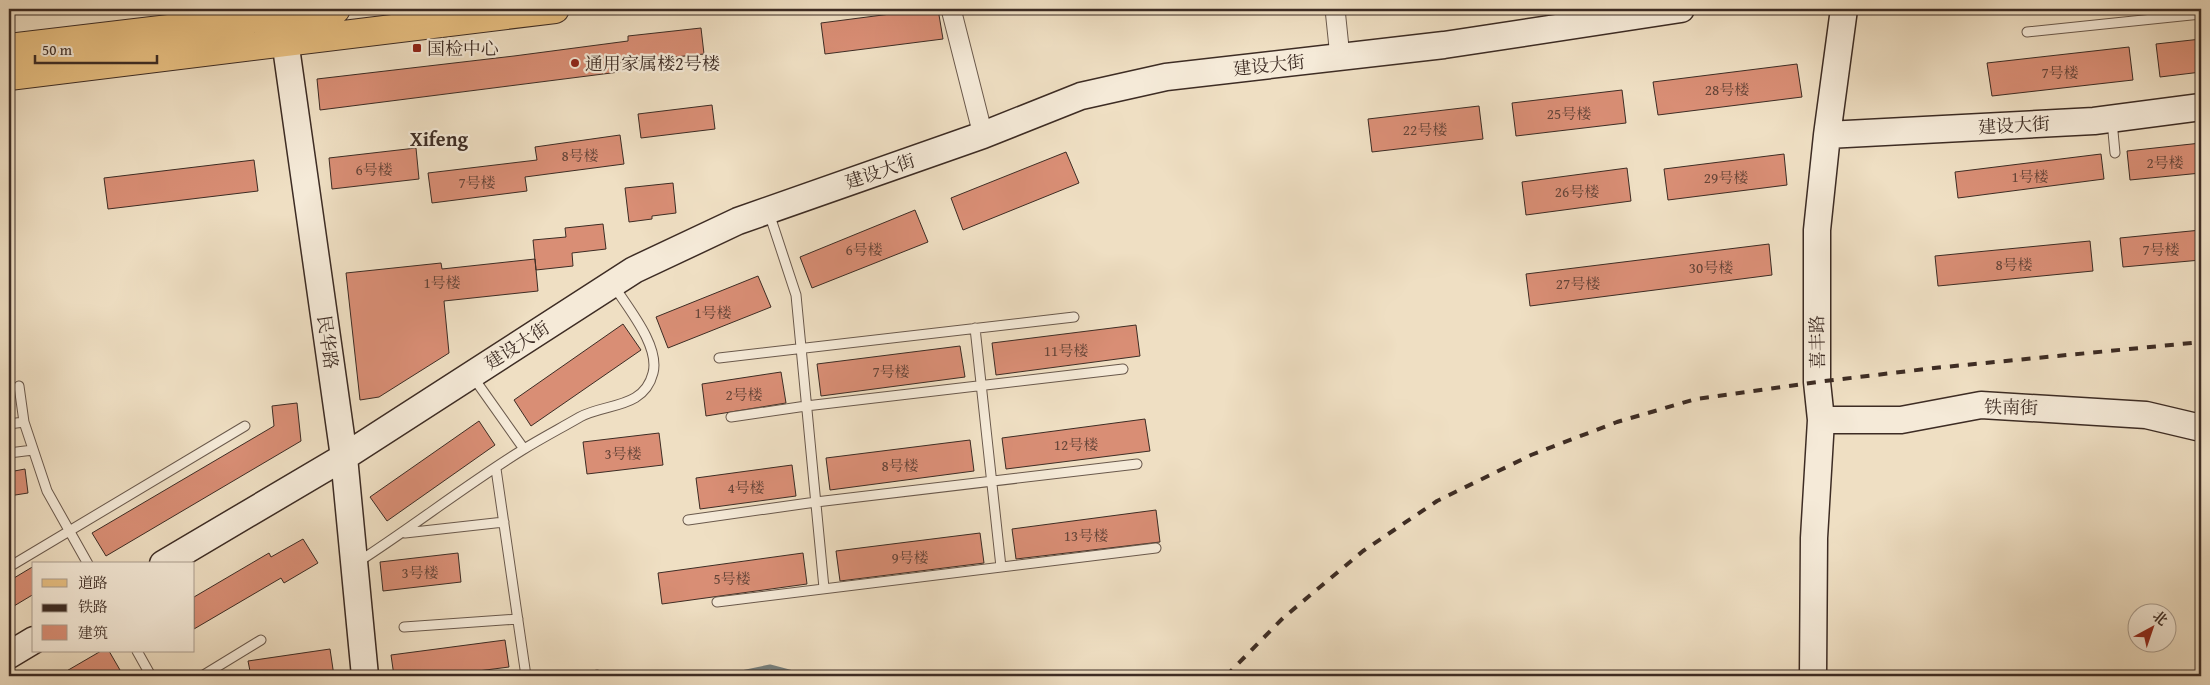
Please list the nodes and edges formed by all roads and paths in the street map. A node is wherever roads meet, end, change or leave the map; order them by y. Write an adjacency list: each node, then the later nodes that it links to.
1 (336, 9): 7 (main road)
2 (555, 9): 10 (main road)
3 (951, 9): 16 (street)
4 (1335, 9): 12 (street)
5 (1681, 9): 12 (street, 建设大街)
6 (1844, 9): 17 (street, 喜丰路)
7 (281, 12): 10 (street, 民华路); 11 (main road)
8 (2201, 14): 9 (lane)
9 (2027, 32)
10 (284, 42): 13 (main road); 39 (street, 民华路)
11 (9, 48)
12 (1340, 57): 16 (street, 建设大街)
13 (9, 76)
14 (2201, 107): 15 (street, 建设大街)
15 (2112, 118): 17 (street, 建设大街); 18 (lane)
16 (983, 135): 19 (street, 建设大街)
17 (1826, 135): 31 (street, 喜丰路)
18 (2115, 153)
19 (768, 210): 20 (street, 建设大街); 23 (lane)
20 (613, 283): 26 (street, 建设大街); 36 (lane)
21 (1074, 317): 22 (lane)
22 (975, 328): 23 (lane); 28 (lane)
23 (801, 347): 24 (lane); 29 (lane)
24 (719, 358)
25 (1123, 369): 28 (lane)
26 (472, 374): 36 (lane); 39 (street, 建设大街)
27 (19, 386): 32 (lane)
28 (981, 386): 29 (lane); 42 (lane)
29 (806, 406): 30 (lane); 43 (lane)
30 (731, 417)
31 (1820, 420): 35 (street, 铁南街); 66 (street, 喜丰路)
32 (24, 422): 33 (lane); 37 (lane)
33 (9, 424)
34 (245, 426): 46 (lane)
35 (2201, 428)
36 (524, 449): 41 (lane)
37 (33, 450): 38 (lane); 46 (lane)
38 (9, 453)
39 (344, 457): 50 (street, 建设大街); 51 (street, 民华路)
40 (1136, 464): 42 (lane)
41 (496, 469): 45 (lane); 47 (lane)
42 (992, 481): 43 (lane); 53 (lane)
43 (816, 502): 44 (lane); 54 (lane)
44 (688, 520)
45 (504, 522): 47 (lane); 56 (lane)
46 (70, 532): 49 (lane); 52 (lane)
47 (404, 533): 51 (lane)
48 (1156, 548): 53 (lane)
49 (87, 562)
50 (166, 562)
51 (354, 564): 64 (street, 民华路)
52 (9, 567)
53 (1001, 567): 54 (lane)
54 (824, 588): 55 (lane)
55 (717, 602)
56 (518, 619): 57 (lane); 65 (lane)
57 (404, 627)
58 (261, 640): 63 (lane)
59 (32, 641): 61 (street)
60 (138, 652): 62 (lane)
61 (9, 655)
62 (151, 676)
63 (202, 676)
64 (365, 676)
65 (526, 676)
66 (1813, 676)

